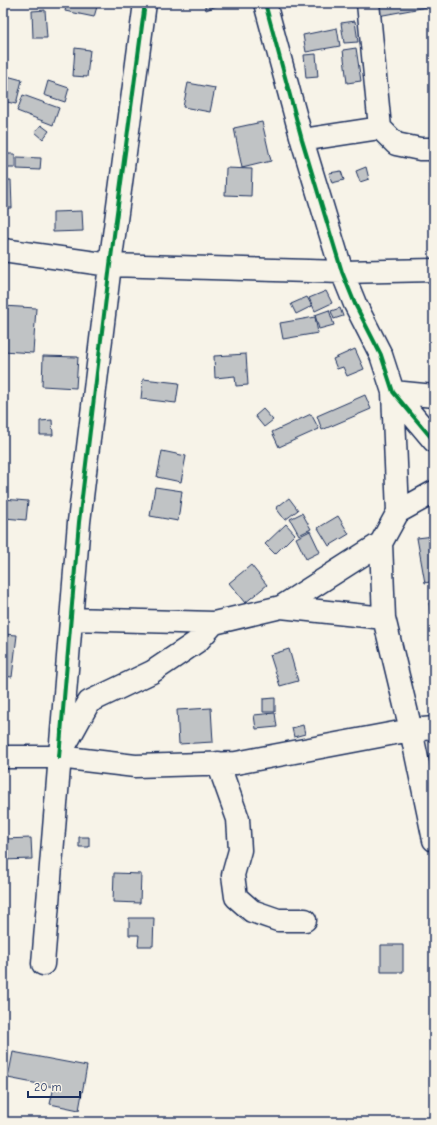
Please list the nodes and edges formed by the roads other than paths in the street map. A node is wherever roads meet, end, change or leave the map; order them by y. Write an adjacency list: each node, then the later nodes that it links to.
1 (145, 3): 8 (street)
2 (265, 3): 5 (street)
3 (368, 3): 4 (street)
4 (380, 128): 5 (street); 6 (street)
5 (302, 140): 10 (street)
6 (434, 149)
7 (3, 250): 8 (street)
8 (110, 265): 10 (street); 19 (street)
9 (434, 270): 10 (street)
10 (342, 272): 11 (street)
11 (393, 392): 12 (street); 13 (street); 15 (street)
12 (434, 396)
13 (434, 441)
14 (434, 492): 15 (street)
15 (398, 512): 16 (street)
16 (381, 543): 17 (street); 18 (street)
17 (281, 607): 18 (street); 20 (street)
18 (384, 618): 22 (street)
19 (71, 619): 20 (street); 24 (street)
20 (214, 623): 24 (street)
21 (434, 728): 22 (street)
22 (411, 730): 25 (street); 26 (street)
23 (3, 757): 24 (street)
24 (59, 757): 25 (street); 28 (street)
25 (218, 763): 27 (street)
26 (434, 840)
27 (305, 920)
28 (43, 964)

